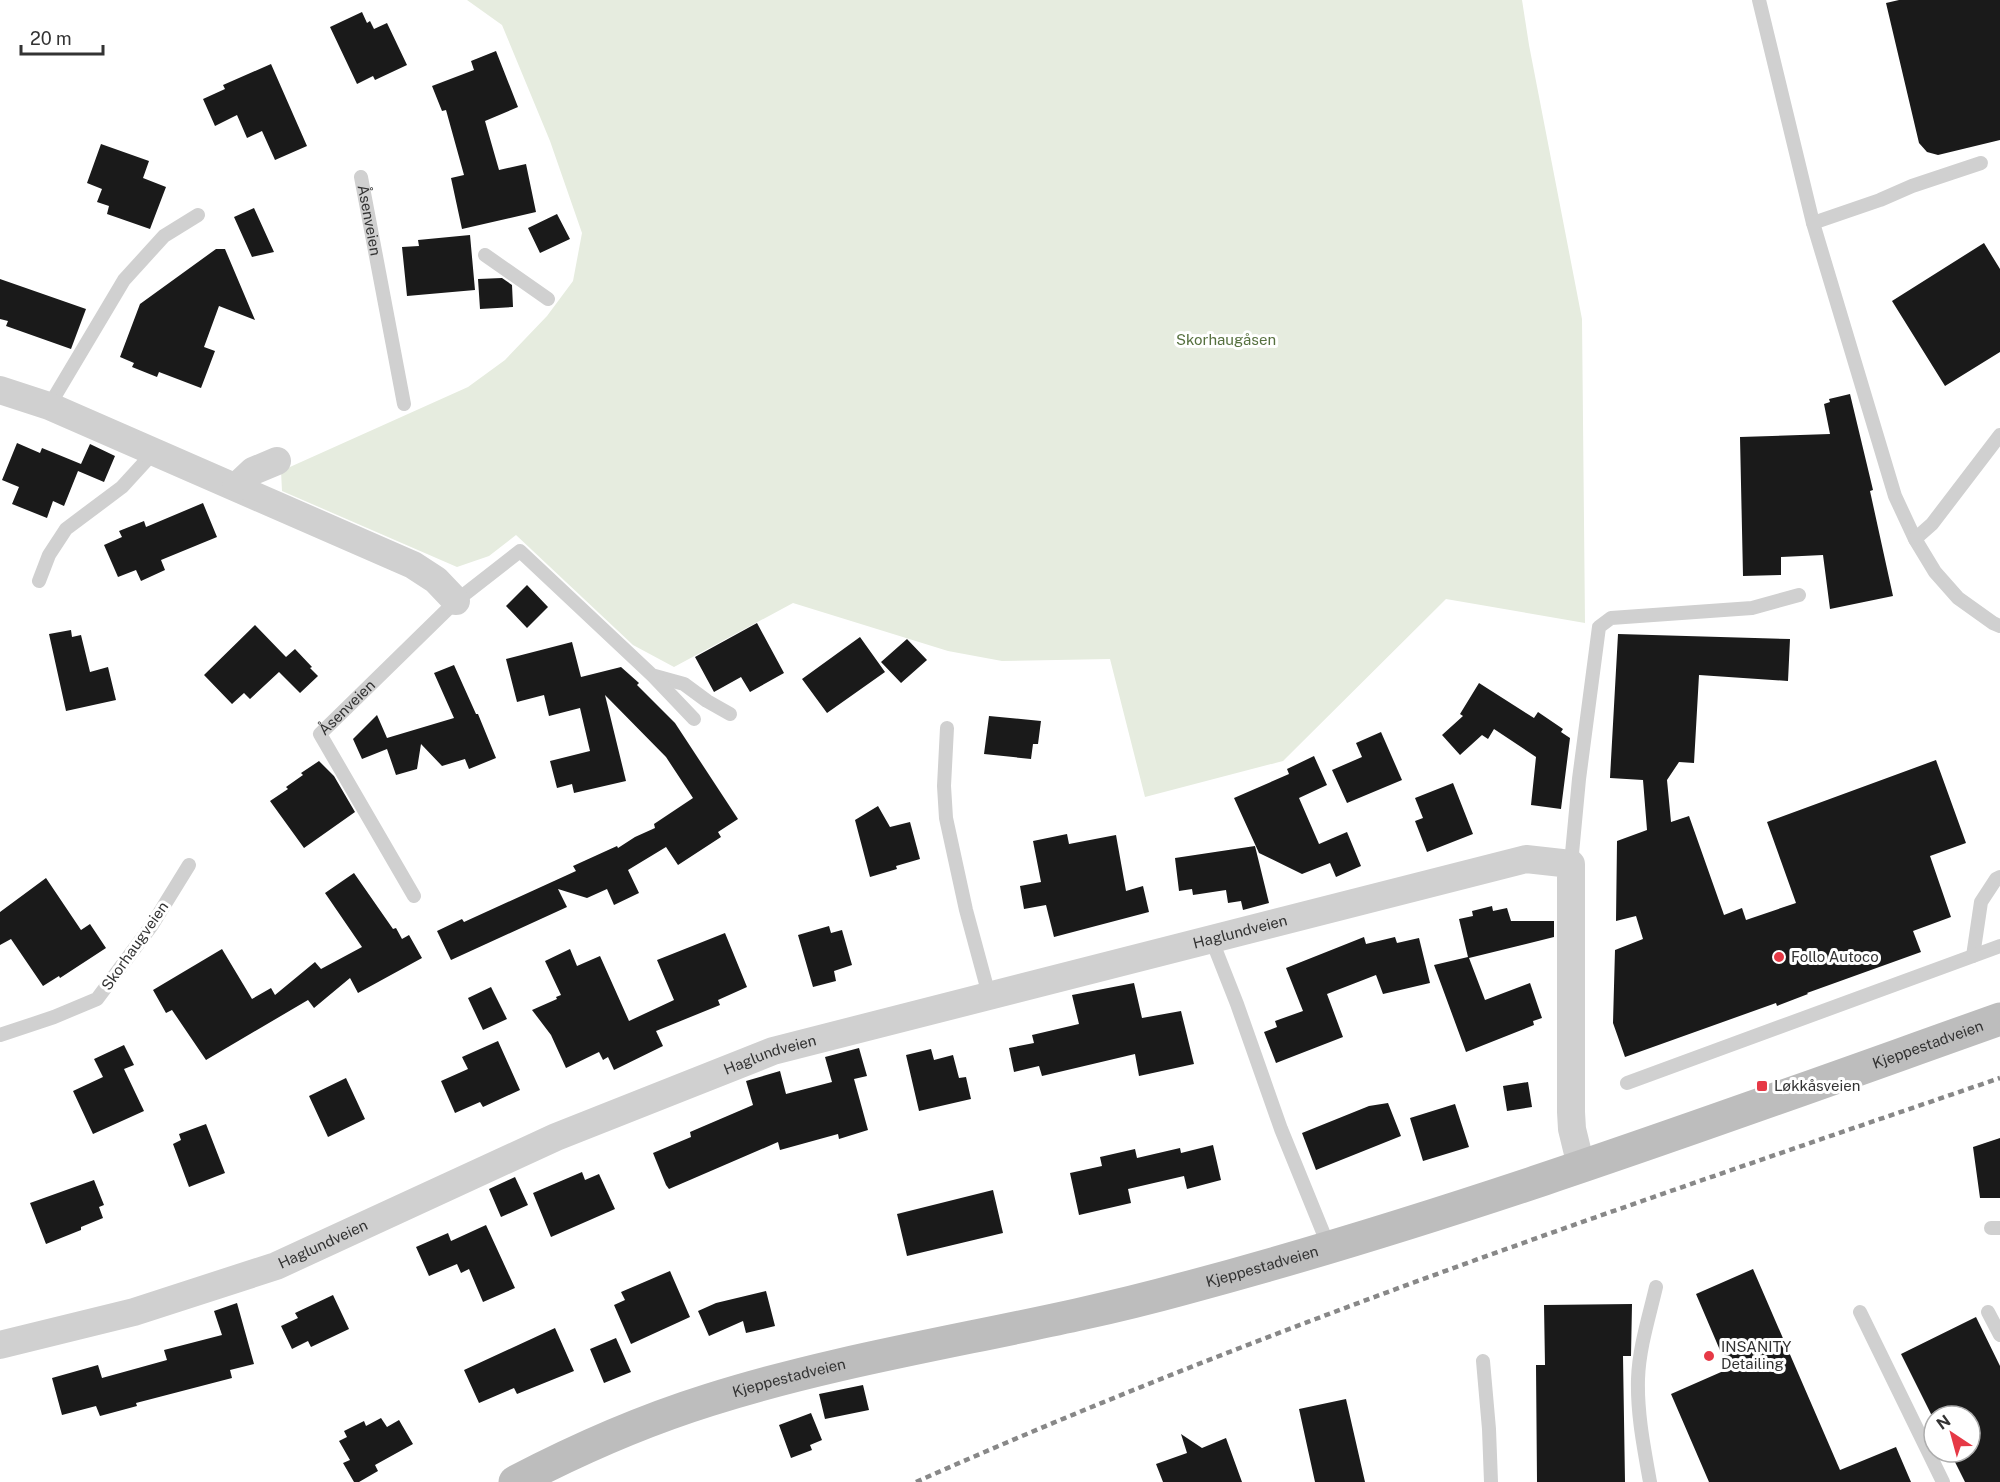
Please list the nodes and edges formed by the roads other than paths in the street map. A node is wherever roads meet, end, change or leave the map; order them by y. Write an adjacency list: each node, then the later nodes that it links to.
1 (1759, 0): 5 (lane)
2 (1981, 163): 5 (lane)
3 (361, 177): 9 (lane, Åsenveien)
4 (198, 215): 10 (lane)
5 (1813, 223): 15 (lane)
6 (485, 255): 7 (lane)
7 (548, 299)
8 (0, 390): 10 (street)
9 (404, 404)
10 (49, 406): 12 (street)
11 (2000, 435): 15 (lane)
12 (154, 453): 14 (street); 16 (lane)
13 (277, 461): 14 (street)
14 (236, 487): 18 (street)
15 (1915, 539): 19 (lane)
16 (39, 581)
17 (1799, 595): 24 (lane)
18 (456, 601): 20 (lane, Åsenveien); 27 (lane, Åsenveien)
19 (2000, 626)
20 (653, 676): 21 (lane); 22 (lane, Åsenveien)
21 (730, 714)
22 (694, 719)
23 (947, 728): 31 (lane)
24 (1571, 864): 28 (street, Haglundveien); 35 (street)
25 (189, 866): 33 (lane, Skorhaugveien)
26 (2000, 877): 30 (lane)
27 (414, 896)
28 (1211, 938): 31 (street, Haglundveien); 36 (lane)
29 (2000, 946): 30 (lane)
30 (1973, 956): 34 (lane)
31 (989, 995): 41 (street, Haglundveien)
32 (2000, 1018): 35 (main road, Kjeppestadveien)
33 (0, 1035)
34 (1627, 1083)
35 (1581, 1166): 36 (main road, Kjeppestadveien)
36 (1329, 1247): 43 (main road, Kjeppestadveien)
37 (1656, 1287): 45 (lane)
38 (1860, 1312): 46 (lane)
39 (1988, 1312): 40 (lane)
40 (2000, 1335)
41 (0, 1345)
42 (1483, 1361): 44 (lane)
43 (515, 1482)
44 (1491, 1482)
45 (1650, 1482)
46 (1943, 1482)

